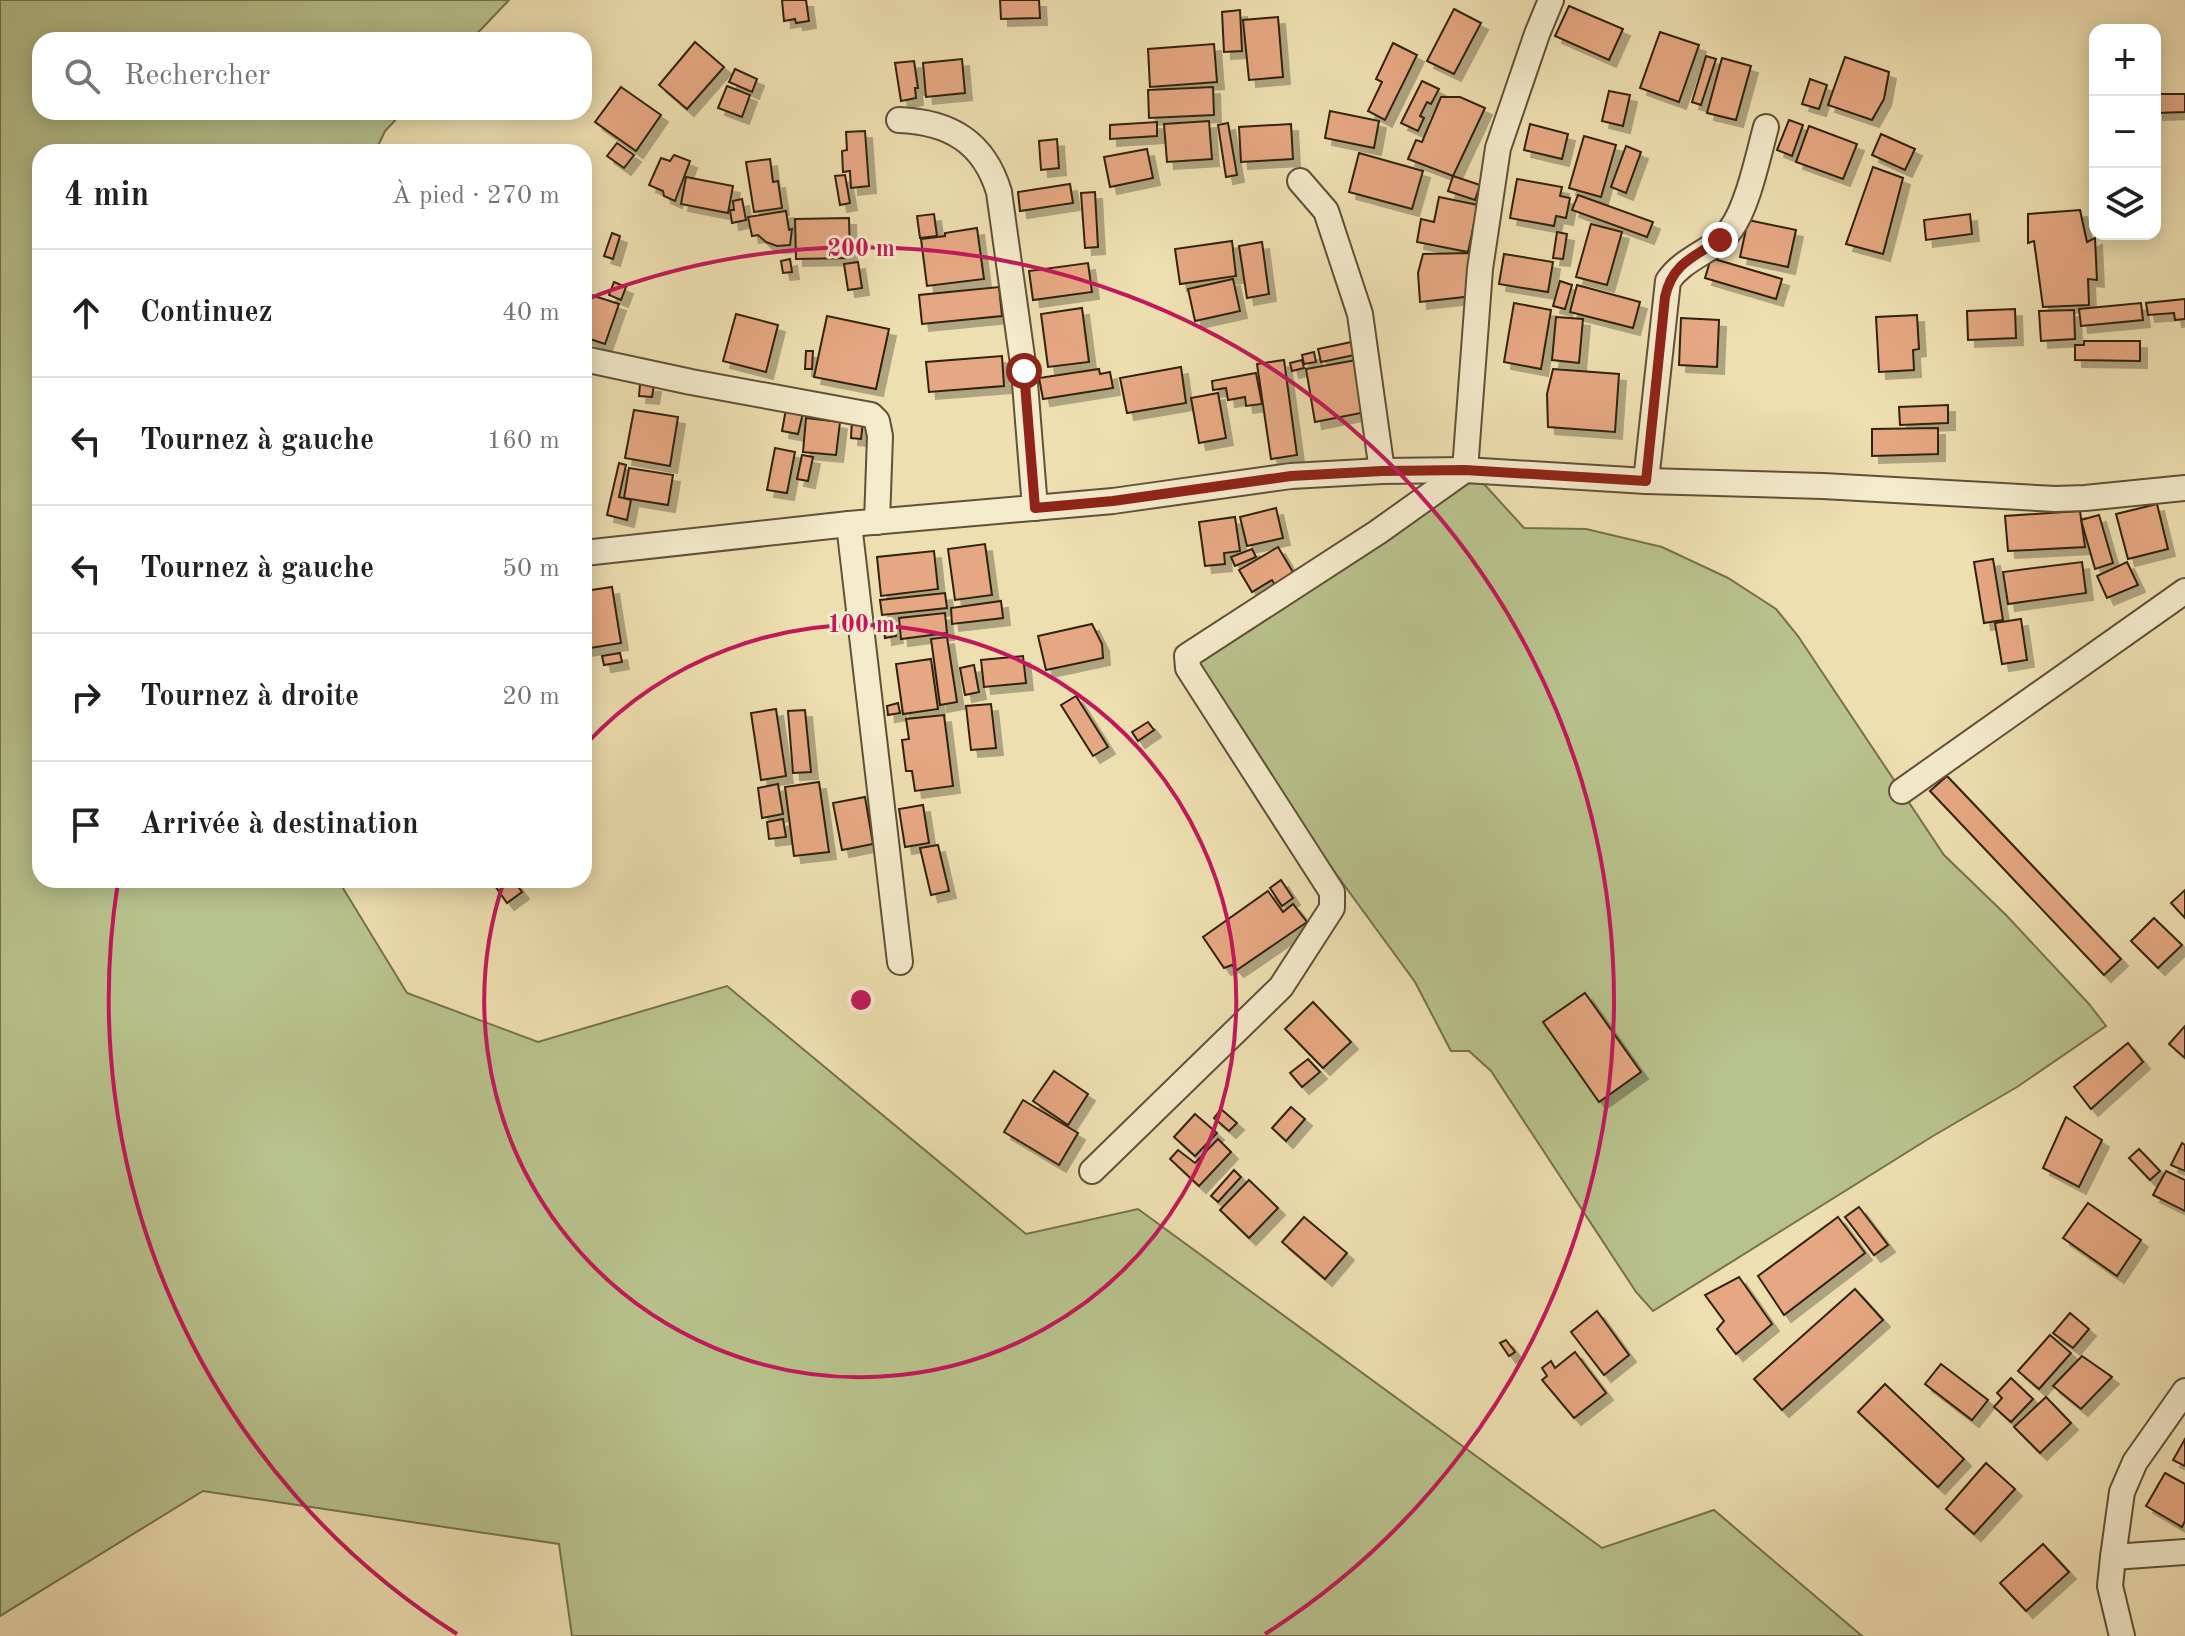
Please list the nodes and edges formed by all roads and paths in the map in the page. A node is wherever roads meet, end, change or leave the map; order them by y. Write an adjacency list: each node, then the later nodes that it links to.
1 (1551, 0): 6 (street)
2 (899, 120): 10 (street)
3 (1766, 127): 8 (street)
4 (1300, 181): 7 (street)
5 (592, 361): 11 (street)
6 (1465, 470): 7 (street); 8 (street); 17 (street)
7 (1382, 471): 10 (street)
8 (1646, 481): 9 (street)
9 (2185, 488)
10 (1035, 508): 11 (street)
11 (877, 522): 12 (street)
12 (849, 524): 13 (street); 16 (street)
13 (592, 552)
14 (2185, 591): 15 (street)
15 (1902, 791)
16 (900, 962)
17 (1092, 1171)
18 (2185, 1391): 20 (street)
19 (2185, 1552): 20 (street)
20 (2113, 1557): 21 (street)
21 (2122, 1636)

